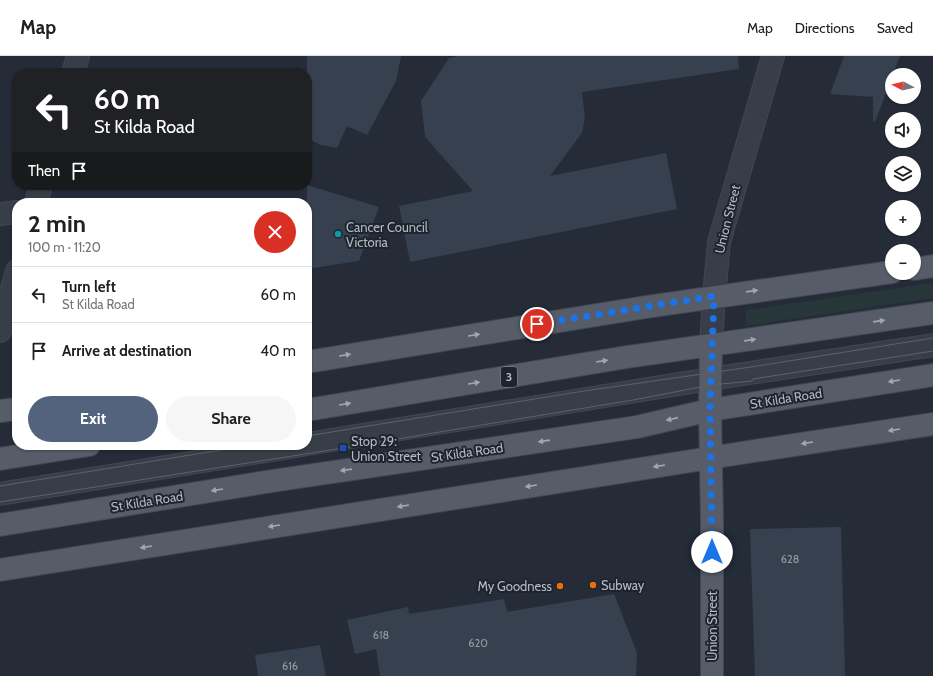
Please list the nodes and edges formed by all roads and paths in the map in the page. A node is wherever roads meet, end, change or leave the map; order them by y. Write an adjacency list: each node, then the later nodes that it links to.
1 (78, 56): 3 (street)
2 (773, 56): 10 (street, Union Street)
3 (74, 68)
4 (12, 213): 5 (street)
5 (0, 214)
6 (933, 266): 7 (main road)
7 (921, 268)
8 (885, 273): 10 (main road, one-way to 8)
9 (12, 289): 12 (street)
10 (714, 296): 14 (street, Union Street); 15 (main road, one-way to 10)
11 (933, 313): 14 (main road, 3, one-way to 11)
12 (0, 331)
13 (933, 345): 17 (street)
14 (711, 346): 17 (main road, Union Street); 18 (main road, 3, one-way to 14)
15 (312, 361)
16 (933, 375): 20 (main road, St Kilda Road, one-way to 20)
17 (710, 379): 20 (main road, Union Street); 23 (street)
18 (312, 409)
19 (12, 410): 21 (main road)
20 (710, 410): 26 (main road, Union Street); 29 (main road, St Kilda Road, one-way to 29)
21 (0, 412)
22 (933, 424): 26 (main road, one-way to 26)
23 (312, 443)
24 (54, 450): 27 (main road)
25 (271, 450): 28 (street)
26 (711, 458): 30 (main road, one-way to 30); 31 (main road, Union Street)
27 (0, 459)
28 (0, 494)
29 (0, 525)
30 (0, 570)
31 (712, 676)

